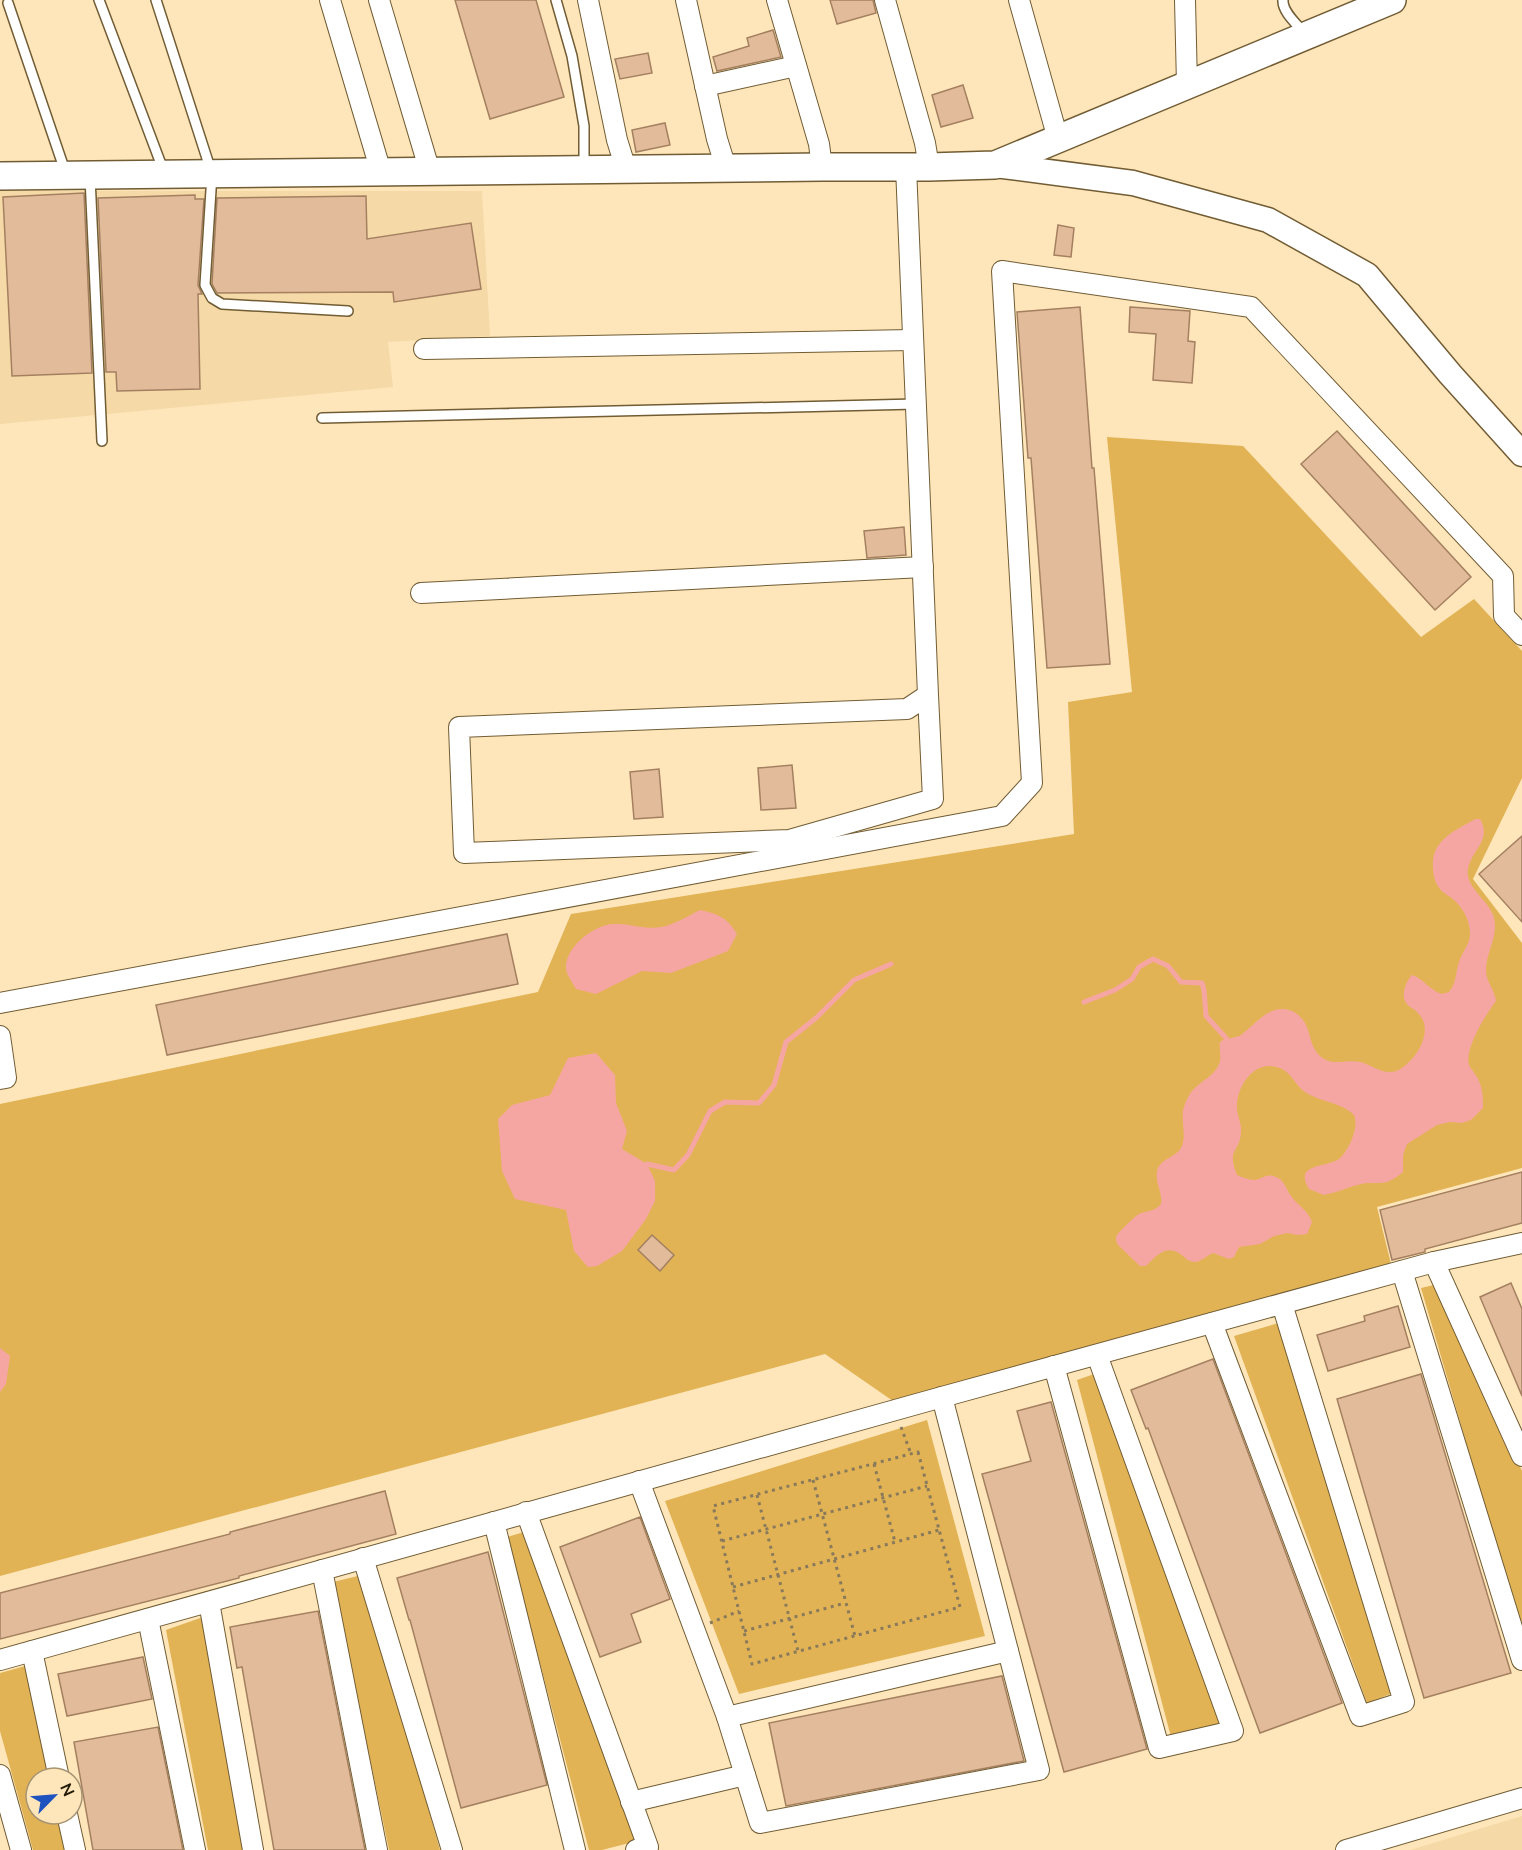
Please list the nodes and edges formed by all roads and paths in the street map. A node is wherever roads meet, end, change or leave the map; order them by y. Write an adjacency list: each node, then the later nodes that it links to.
1 (99, 0): 29 (lane)
2 (156, 0): 28 (lane)
3 (330, 0): 27 (street)
4 (380, 0): 26 (street)
5 (556, 0): 25 (lane)
6 (588, 0): 24 (street)
7 (686, 0): 18 (street)
8 (777, 0): 16 (street)
9 (885, 0): 22 (street)
10 (1019, 0): 19 (street)
11 (1185, 0): 17 (street)
12 (1283, 0): 15 (lane)
13 (1392, 0): 15 (main road)
14 (8, 3): 30 (lane)
15 (1306, 36): 17 (main road)
16 (796, 66): 18 (street); 21 (street)
17 (1187, 85): 19 (main road)
18 (705, 86): 23 (street)
19 (1058, 139): 20 (main road)
20 (995, 165): 22 (main road); 38 (street)
21 (822, 167): 22 (main road); 23 (main road)
22 (918, 167): 33 (street)
23 (726, 168): 24 (main road)
24 (626, 169): 25 (main road)
25 (584, 170): 26 (main road)
26 (430, 171): 27 (main road)
27 (381, 172): 28 (main road)
28 (212, 174): 29 (main road); 32 (lane)
29 (166, 175): 30 (main road)
30 (78, 176): 31 (main road); 37 (lane)
31 (0, 177)
32 (348, 311)
33 (912, 340): 34 (street); 35 (street)
34 (424, 349)
35 (916, 404): 36 (lane); 39 (street)
36 (322, 418)
37 (102, 441)
38 (1522, 454)
39 (923, 567): 40 (street); 42 (street)
40 (421, 593)
41 (1522, 635): 43 (street)
42 (928, 695): 42 (street)
43 (0, 1003)
44 (0, 1036): 45 (street)
45 (0, 1079)
46 (1522, 1243): 47 (street)
47 (1434, 1262): 48 (street); 56 (street)
48 (1402, 1271): 49 (street); 87 (street)
49 (1282, 1304): 50 (street); 50 (street)
50 (1212, 1323): 51 (street)
51 (1097, 1355): 52 (street); 52 (street)
52 (1054, 1366): 53 (street)
53 (942, 1397): 54 (street); 85 (street)
54 (895, 1410): 55 (path); 59 (street)
55 (911, 1454): 57 (path); 60 (path)
56 (1522, 1456)
57 (874, 1464): 58 (path); 62 (path)
58 (813, 1480): 61 (path); 64 (path)
59 (639, 1481): 63 (street); 80 (street)
60 (927, 1486): 62 (path); 67 (path)
61 (757, 1495): 66 (path); 68 (path)
62 (883, 1498): 64 (path); 69 (path)
63 (526, 1512): 65 (street); 93 (street)
64 (822, 1515): 66 (path); 71 (path)
65 (494, 1522): 70 (street); 101 (street)
66 (766, 1530): 68 (path); 73 (path)
67 (939, 1530): 69 (path); 82 (path)
68 (722, 1541): 74 (path)
69 (895, 1542): 71 (path)
70 (363, 1558): 72 (street); 100 (street)
71 (834, 1559): 73 (path); 76 (path)
72 (322, 1570): 75 (street); 99 (street)
73 (778, 1574): 74 (path); 79 (path)
74 (733, 1587): 77 (path)
75 (209, 1602): 78 (street); 98 (street)
76 (845, 1603): 79 (path); 82 (path)
77 (739, 1611): 80 (path); 81 (path)
78 (148, 1618): 83 (street); 97 (street)
79 (789, 1618): 81 (path); 84 (path)
80 (694, 1629): 88 (street)
81 (744, 1631): 84 (path)
82 (855, 1636): 84 (path)
83 (32, 1651): 86 (street); 89 (street)
84 (798, 1651)
85 (1008, 1651): 88 (street); 91 (street)
86 (0, 1660)
87 (1522, 1660)
88 (727, 1717): 91 (street)
89 (56, 1766)
90 (0, 1775): 95 (street)
91 (745, 1775): 93 (street)
92 (1522, 1798): 103 (street)
93 (632, 1802): 102 (street)
94 (70, 1826): 96 (street)
95 (21, 1850)
96 (75, 1850)
97 (195, 1850)
98 (253, 1850)
99 (377, 1850)
100 (452, 1850)
101 (575, 1850)
102 (636, 1850)
103 (1346, 1850)

